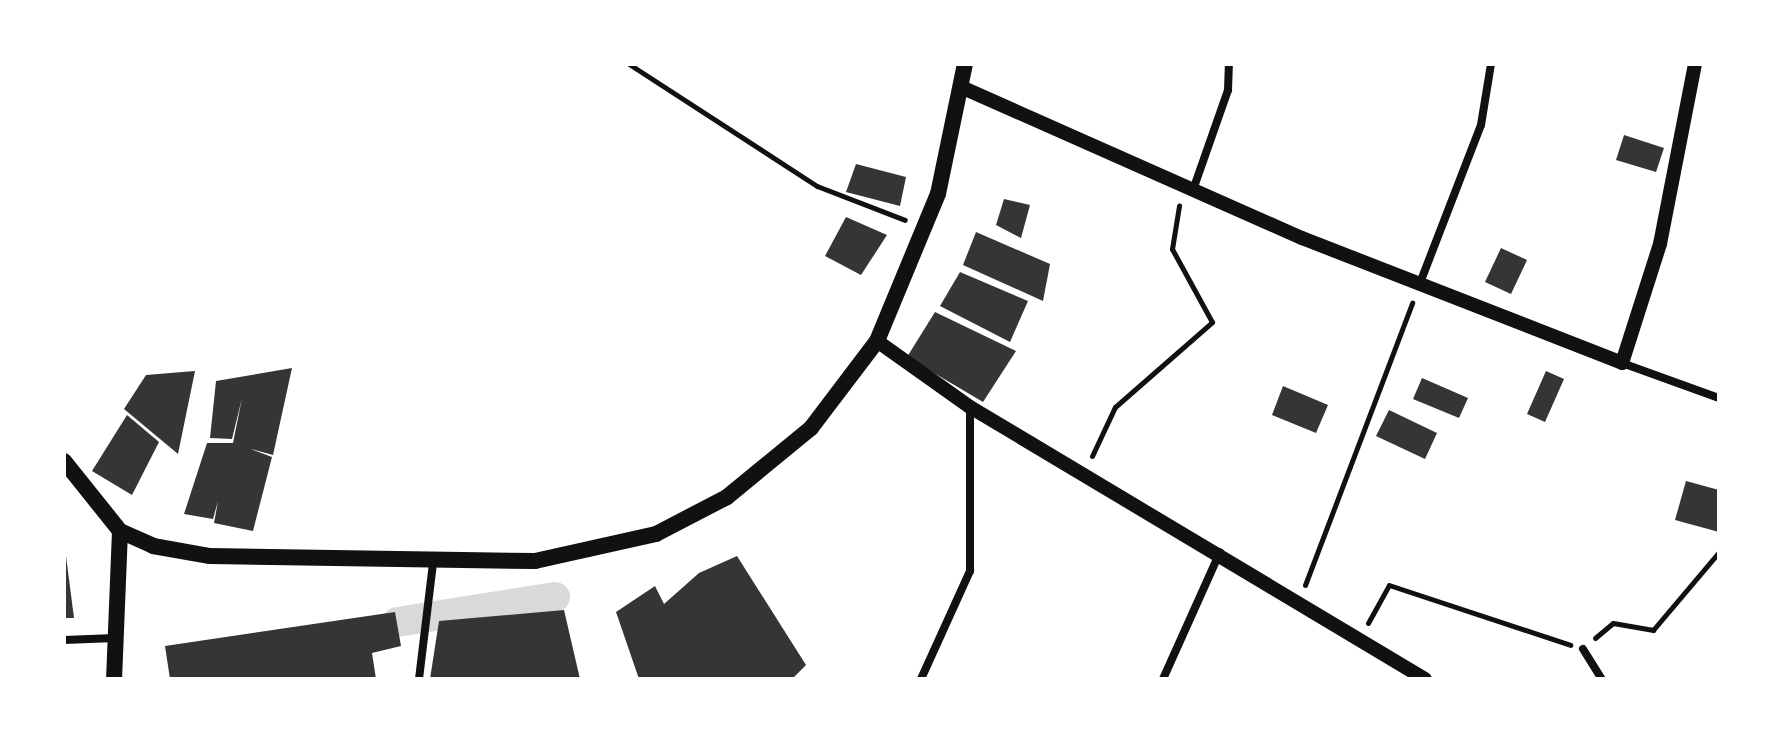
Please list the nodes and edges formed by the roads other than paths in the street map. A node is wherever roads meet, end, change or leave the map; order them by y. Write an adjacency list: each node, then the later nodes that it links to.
1 (965, 64): 5 (main road)
2 (1229, 64): 6 (street)
3 (1491, 64): 7 (street)
4 (1695, 64): 9 (street)
5 (961, 87): 6 (street); 8 (main road)
6 (1188, 188): 7 (street)
7 (1420, 283): 9 (street)
8 (877, 341): 11 (street); 15 (main road)
9 (1622, 363): 10 (street)
10 (1719, 398)
11 (970, 407): 14 (street); 21 (street)
12 (64, 461): 13 (main road)
13 (120, 531): 15 (main road); 16 (main road)
14 (1220, 552): 22 (street); 23 (street)
15 (433, 563): 20 (street)
16 (116, 638): 17 (street); 19 (main road)
17 (64, 640)
18 (1583, 649): 24 (street)
19 (114, 679)
20 (419, 679)
21 (921, 679)
22 (1163, 679)
23 (1425, 679)
24 (1602, 679)

